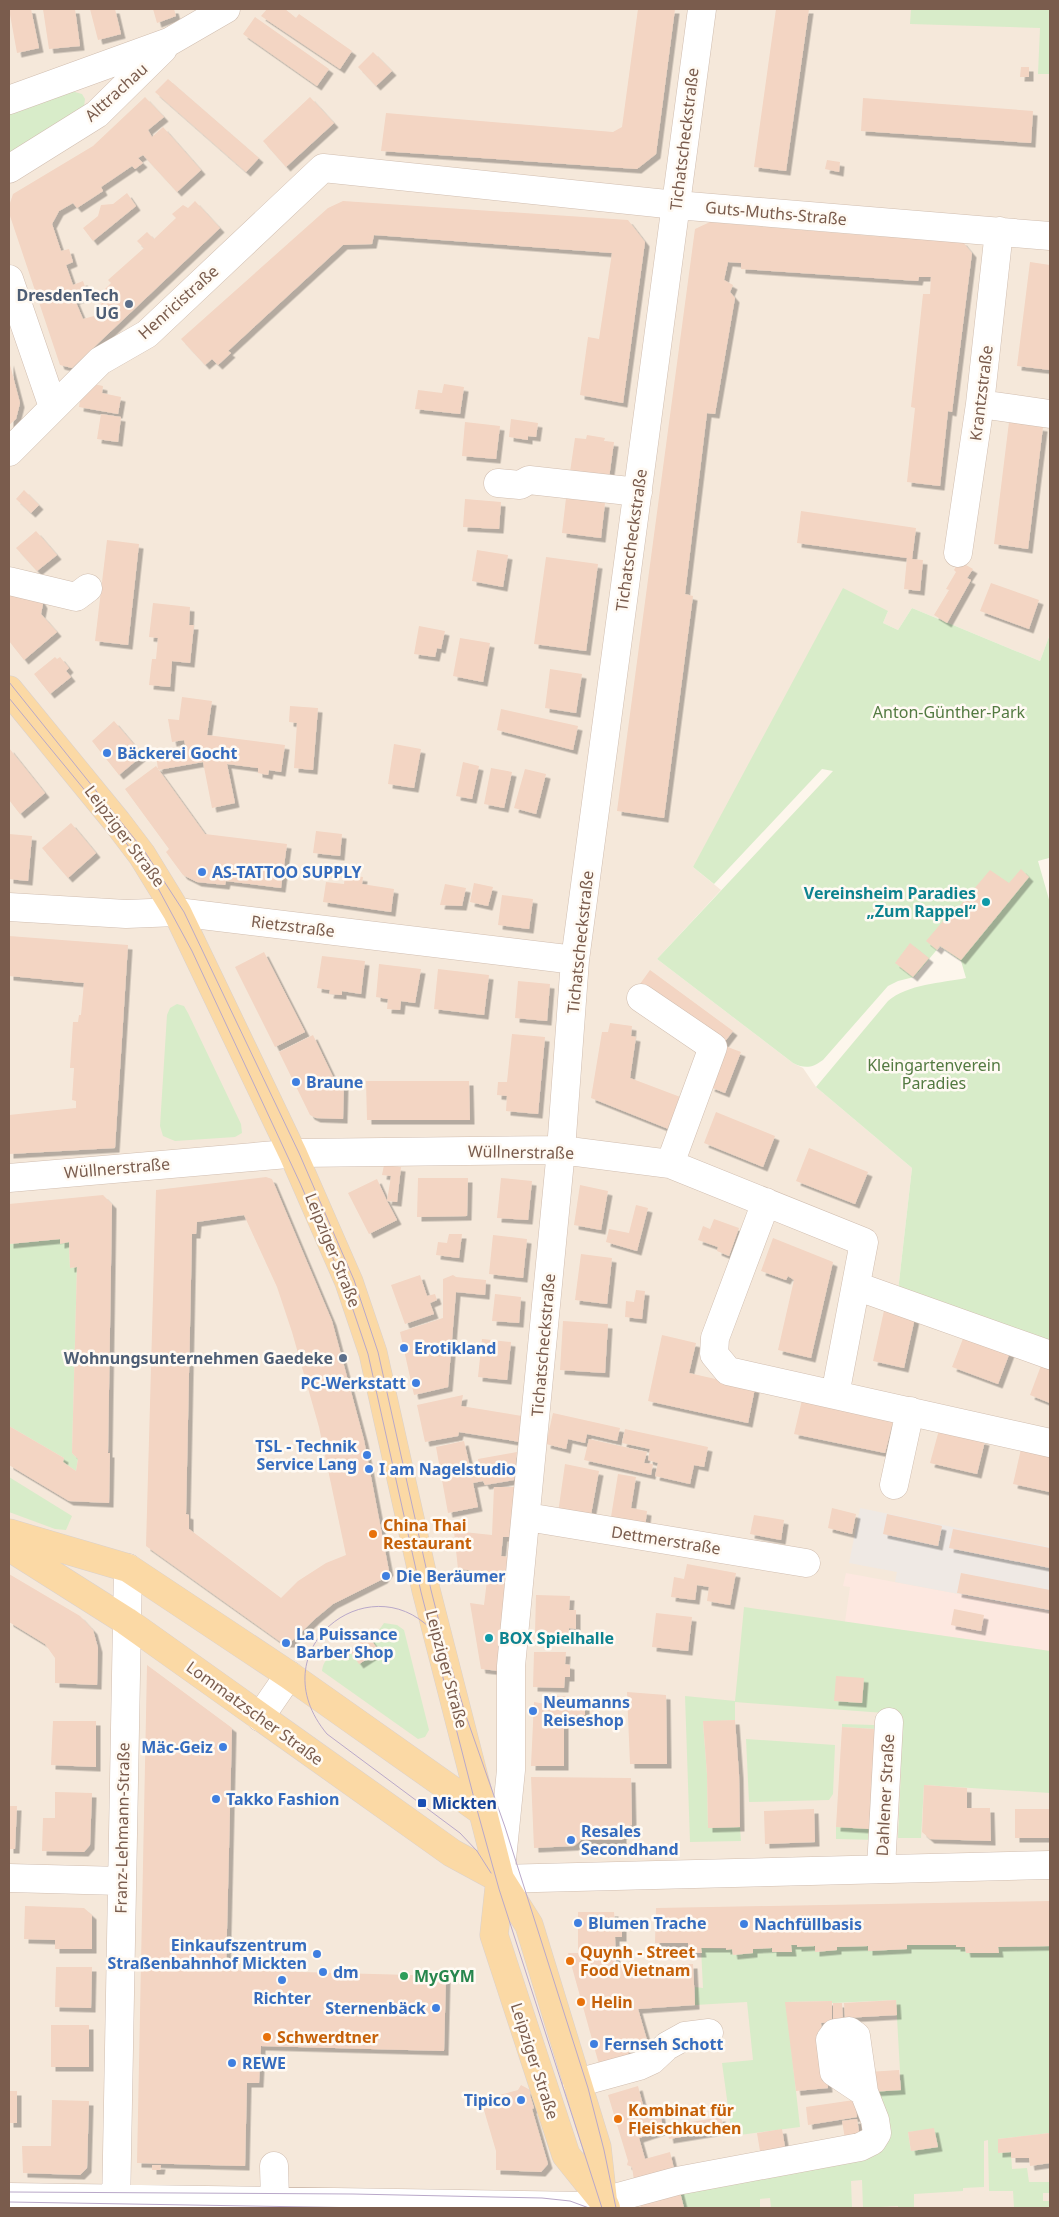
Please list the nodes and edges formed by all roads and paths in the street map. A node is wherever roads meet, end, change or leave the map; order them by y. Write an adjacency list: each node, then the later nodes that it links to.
1 (226, 9): 3 (street, Alttrachau)
2 (702, 9): 7 (street, Tichatscheckstraße)
3 (169, 42): 4 (street, Alttrachau); 6 (street, Alttrachau)
4 (9, 100)
5 (323, 168): 7 (street, Guts-Muths-Straße); 12 (street, Henricistraße)
6 (9, 169)
7 (676, 205): 8 (street, Guts-Muths-Straße); 16 (street, Tichatscheckstraße)
8 (999, 231): 9 (street, Guts-Muths-Straße); 11 (street, Krantzstraße)
9 (1050, 236)
10 (9, 279): 12 (street)
11 (980, 404): 13 (street); 17 (street, Krantzstraße)
12 (53, 407): 14 (street, Henricistraße)
13 (1050, 414)
14 (9, 452)
15 (498, 483): 16 (street)
16 (638, 492): 23 (street, Tichatscheckstraße)
17 (958, 553)
18 (9, 582): 19 (street)
19 (88, 588)
20 (9, 690): 22 (main road, Leipziger Straße)
21 (9, 907): 22 (street, Rietzstraße)
22 (177, 912): 23 (street, Rietzstraße); 26 (main road, Leipziger Straße)
23 (575, 960): 25 (street, Tichatscheckstraße)
24 (641, 998): 27 (street)
25 (561, 1150): 26 (street, Wüllnerstraße); 27 (street, Wüllnerstraße); 36 (street, Tichatscheckstraße)
26 (293, 1154): 28 (street, Wüllnerstraße); 45 (main road, Leipziger Straße)
27 (670, 1164): 29 (street, Wüllnerstraße)
28 (9, 1178)
29 (766, 1202): 30 (street, Wüllnerstraße); 32 (street)
30 (856, 1286): 31 (street); 32 (street, Wüllnerstraße)
31 (1050, 1355)
32 (835, 1395): 33 (street)
33 (910, 1412): 34 (street); 35 (street)
34 (1050, 1443)
35 (894, 1485)
36 (527, 1518): 39 (street, Dettmerstraße); 49 (street, Tichatscheckstraße)
37 (9, 1533): 40 (main road)
38 (9, 1547): 41 (main road, Lommatzscher Straße)
39 (806, 1563)
40 (128, 1568): 41 (street, Franz-Lehmann-Straße); 42 (main road)
41 (126, 1621): 43 (main road, Lommatzscher Straße); 50 (street, Franz-Lehmann-Straße)
42 (289, 1675): 43 (street); 45 (main road)
43 (260, 1717): 49 (main road, Lommatzscher Straße)
44 (889, 1722): 47 (street, Dahlener Straße)
45 (484, 1812): 49 (main road, Leipziger Straße)
46 (1050, 1865): 47 (street)
47 (881, 1868): 49 (street)
48 (9, 1878): 50 (street)
49 (500, 1879): 52 (main road, Leipziger Straße); 58 (main road, Leipziger Straße)
50 (121, 1881): 57 (street, Franz-Lehmann-Straße)
51 (709, 2033): 52 (street)
52 (577, 2082): 58 (main road, Leipziger Straße)
53 (864, 2092): 58 (street)
54 (274, 2166): 56 (street)
55 (9, 2197): 57 (street)
56 (274, 2200): 57 (street); 58 (street)
57 (116, 2204)
58 (604, 2205)

